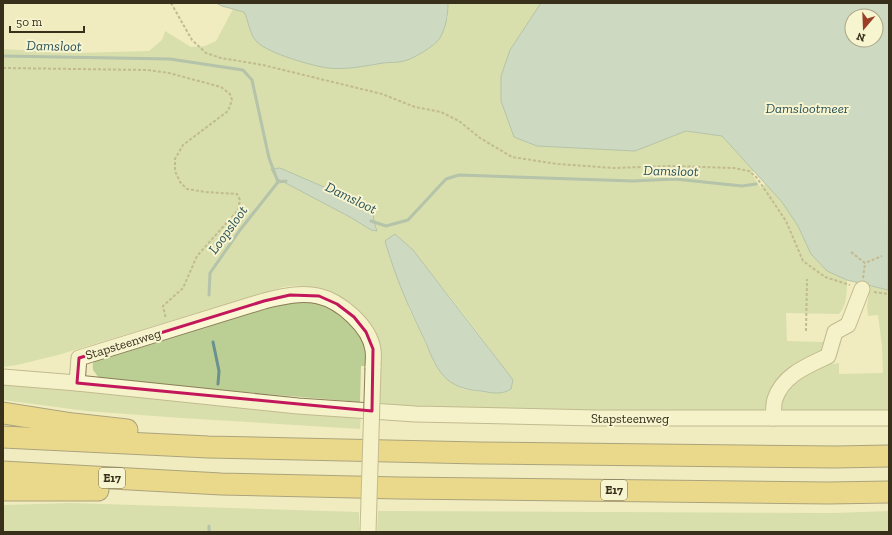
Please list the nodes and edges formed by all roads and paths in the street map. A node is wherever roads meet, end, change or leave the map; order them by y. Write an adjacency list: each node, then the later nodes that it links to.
1 (171, 3): 7 (path)
2 (3, 68): 9 (path)
3 (851, 252): 5 (path)
4 (882, 256): 5 (path)
5 (865, 263): 7 (path)
6 (807, 279): 10 (path)
7 (862, 289): 8 (path); 14 (street)
8 (889, 294)
9 (169, 330): 12 (street, Stapsteenweg); 25 (street, Stapsteenweg, bridge)
10 (806, 331)
11 (3, 377): 12 (street)
12 (77, 383): 14 (street, Stapsteenweg)
13 (3, 413): 17 (highway)
14 (773, 418): 15 (street, Stapsteenweg)
15 (889, 418)
16 (3, 437): 17 (highway)
17 (208, 447): 18 (highway)
18 (889, 456)
19 (3, 472): 20 (highway, E17)
20 (221, 484): 22 (highway); 23 (highway, E17)
21 (3, 490): 22 (highway)
22 (111, 490): 24 (highway)
23 (889, 492)
24 (3, 498)
25 (368, 532)

